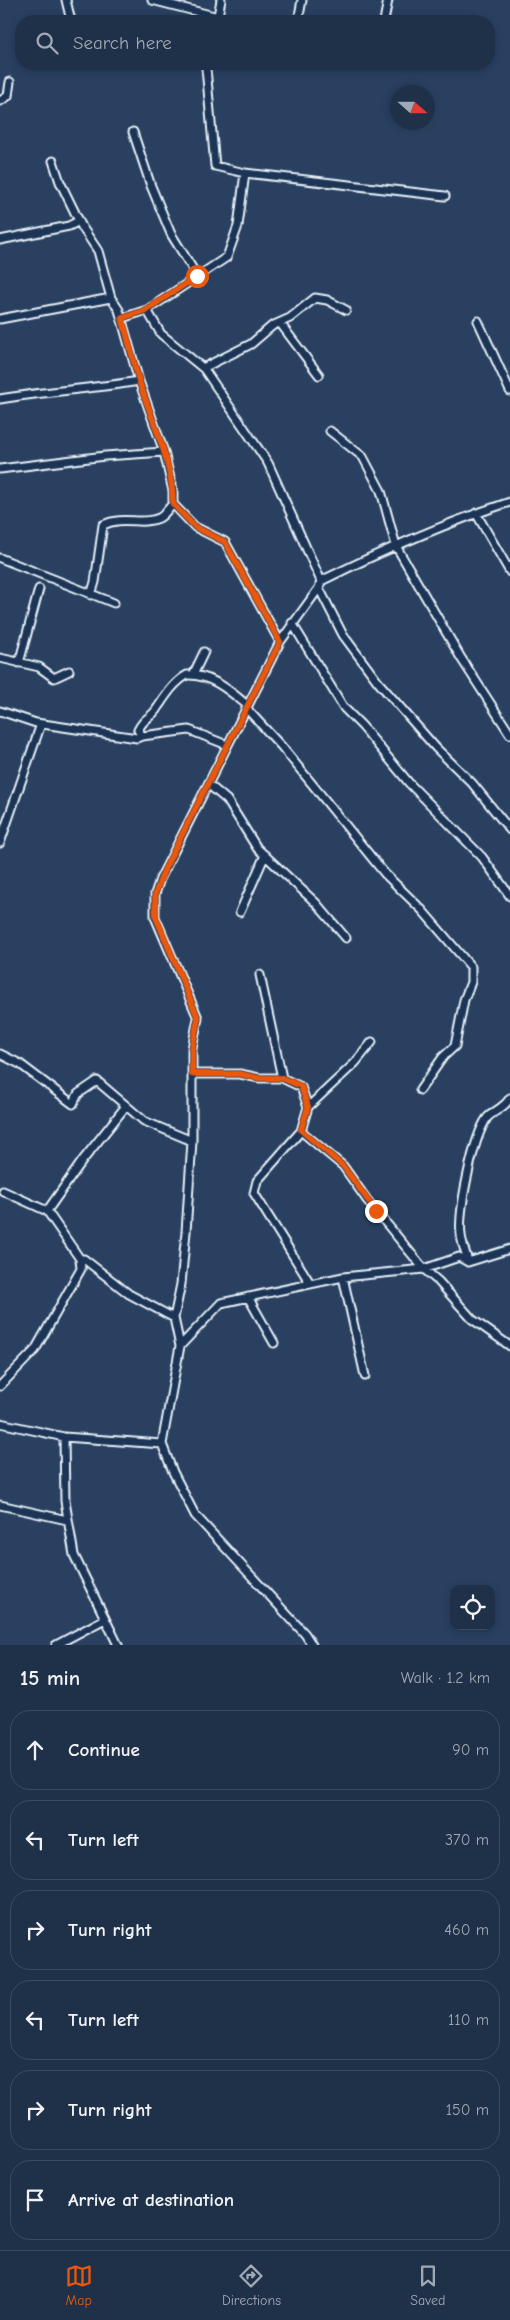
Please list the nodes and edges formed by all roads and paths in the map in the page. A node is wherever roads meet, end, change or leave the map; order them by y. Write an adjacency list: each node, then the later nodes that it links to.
1 (66, 0): 7 (street)
2 (152, 0): 6 (street)
3 (221, 0): 9 (street)
4 (302, 0): 10 (street)
5 (388, 0): 11 (street)
6 (169, 2): 8 (street)
7 (70, 15)
8 (203, 15)
9 (219, 15)
10 (299, 15)
11 (385, 15)
12 (206, 70): 17 (street)
13 (10, 82): 14 (street)
14 (0, 101)
15 (133, 132): 21 (street)
16 (53, 161): 19 (street)
17 (245, 173): 18 (street); 21 (street)
18 (445, 196)
19 (79, 221): 20 (street); 22 (street)
20 (0, 240)
21 (197, 276): 23 (street)
22 (111, 298): 25 (street); 26 (street)
23 (146, 310): 25 (street); 29 (street)
24 (346, 310): 28 (street)
25 (122, 318): 31 (street)
26 (0, 319)
27 (478, 322): 32 (street)
28 (280, 323): 29 (street); 30 (street)
29 (203, 368): 43 (street)
30 (319, 375)
31 (139, 381): 33 (street); 35 (street)
32 (510, 392)
33 (0, 398)
34 (330, 431): 40 (street)
35 (164, 452): 36 (street); 38 (street)
36 (0, 469)
37 (510, 502): 39 (street)
38 (173, 504): 45 (street); 48 (street)
39 (476, 513): 40 (street); 42 (street)
40 (396, 546): 43 (street); 57 (street)
41 (0, 558): 45 (street)
42 (510, 572)
43 (320, 584): 47 (street); 61 (street)
44 (39, 588): 51 (street)
45 (91, 595): 46 (street)
46 (114, 603)
47 (292, 623): 48 (street); 64 (street)
48 (280, 642): 54 (street)
49 (204, 652): 53 (street)
50 (0, 658): 51 (street)
51 (20, 663): 52 (street)
52 (69, 671)
53 (193, 674): 54 (street); 58 (street)
54 (247, 706): 59 (street); 72 (street)
55 (0, 711): 56 (street)
56 (41, 724): 58 (street); 62 (street)
57 (510, 734)
58 (142, 736): 59 (street)
59 (227, 745): 60 (street)
60 (208, 784): 63 (street); 70 (street)
61 (510, 830)
62 (0, 843)
63 (265, 855): 65 (street); 66 (street)
64 (510, 896)
65 (240, 912)
66 (346, 938)
67 (260, 975): 71 (street)
68 (372, 1042): 75 (street)
69 (0, 1054): 74 (street)
70 (192, 1074): 71 (street); 77 (street)
71 (282, 1078): 75 (street)
72 (420, 1090)
73 (510, 1098): 82 (street)
74 (126, 1106): 77 (street); 79 (street)
75 (308, 1107): 76 (street)
76 (301, 1130): 83 (street); 85 (street)
77 (192, 1142): 87 (street)
78 (3, 1191): 79 (street)
79 (47, 1212): 81 (street)
80 (510, 1248): 82 (street)
81 (80, 1259): 87 (street); 92 (street)
82 (468, 1262): 83 (street)
83 (424, 1269): 84 (street); 90 (street)
84 (343, 1277): 85 (street); 91 (street)
85 (310, 1283): 86 (street)
86 (248, 1297): 88 (street); 89 (street)
87 (174, 1318): 89 (street)
88 (274, 1343)
89 (180, 1346): 95 (street)
90 (510, 1346)
91 (365, 1376)
92 (0, 1386)
93 (0, 1422): 94 (street)
94 (64, 1437): 95 (street); 97 (street)
95 (162, 1444): 101 (street)
96 (0, 1505): 97 (street)
97 (66, 1520): 98 (street)
98 (105, 1619): 99 (street); 100 (street)
99 (56, 1645)
100 (118, 1645)
101 (312, 1645)

